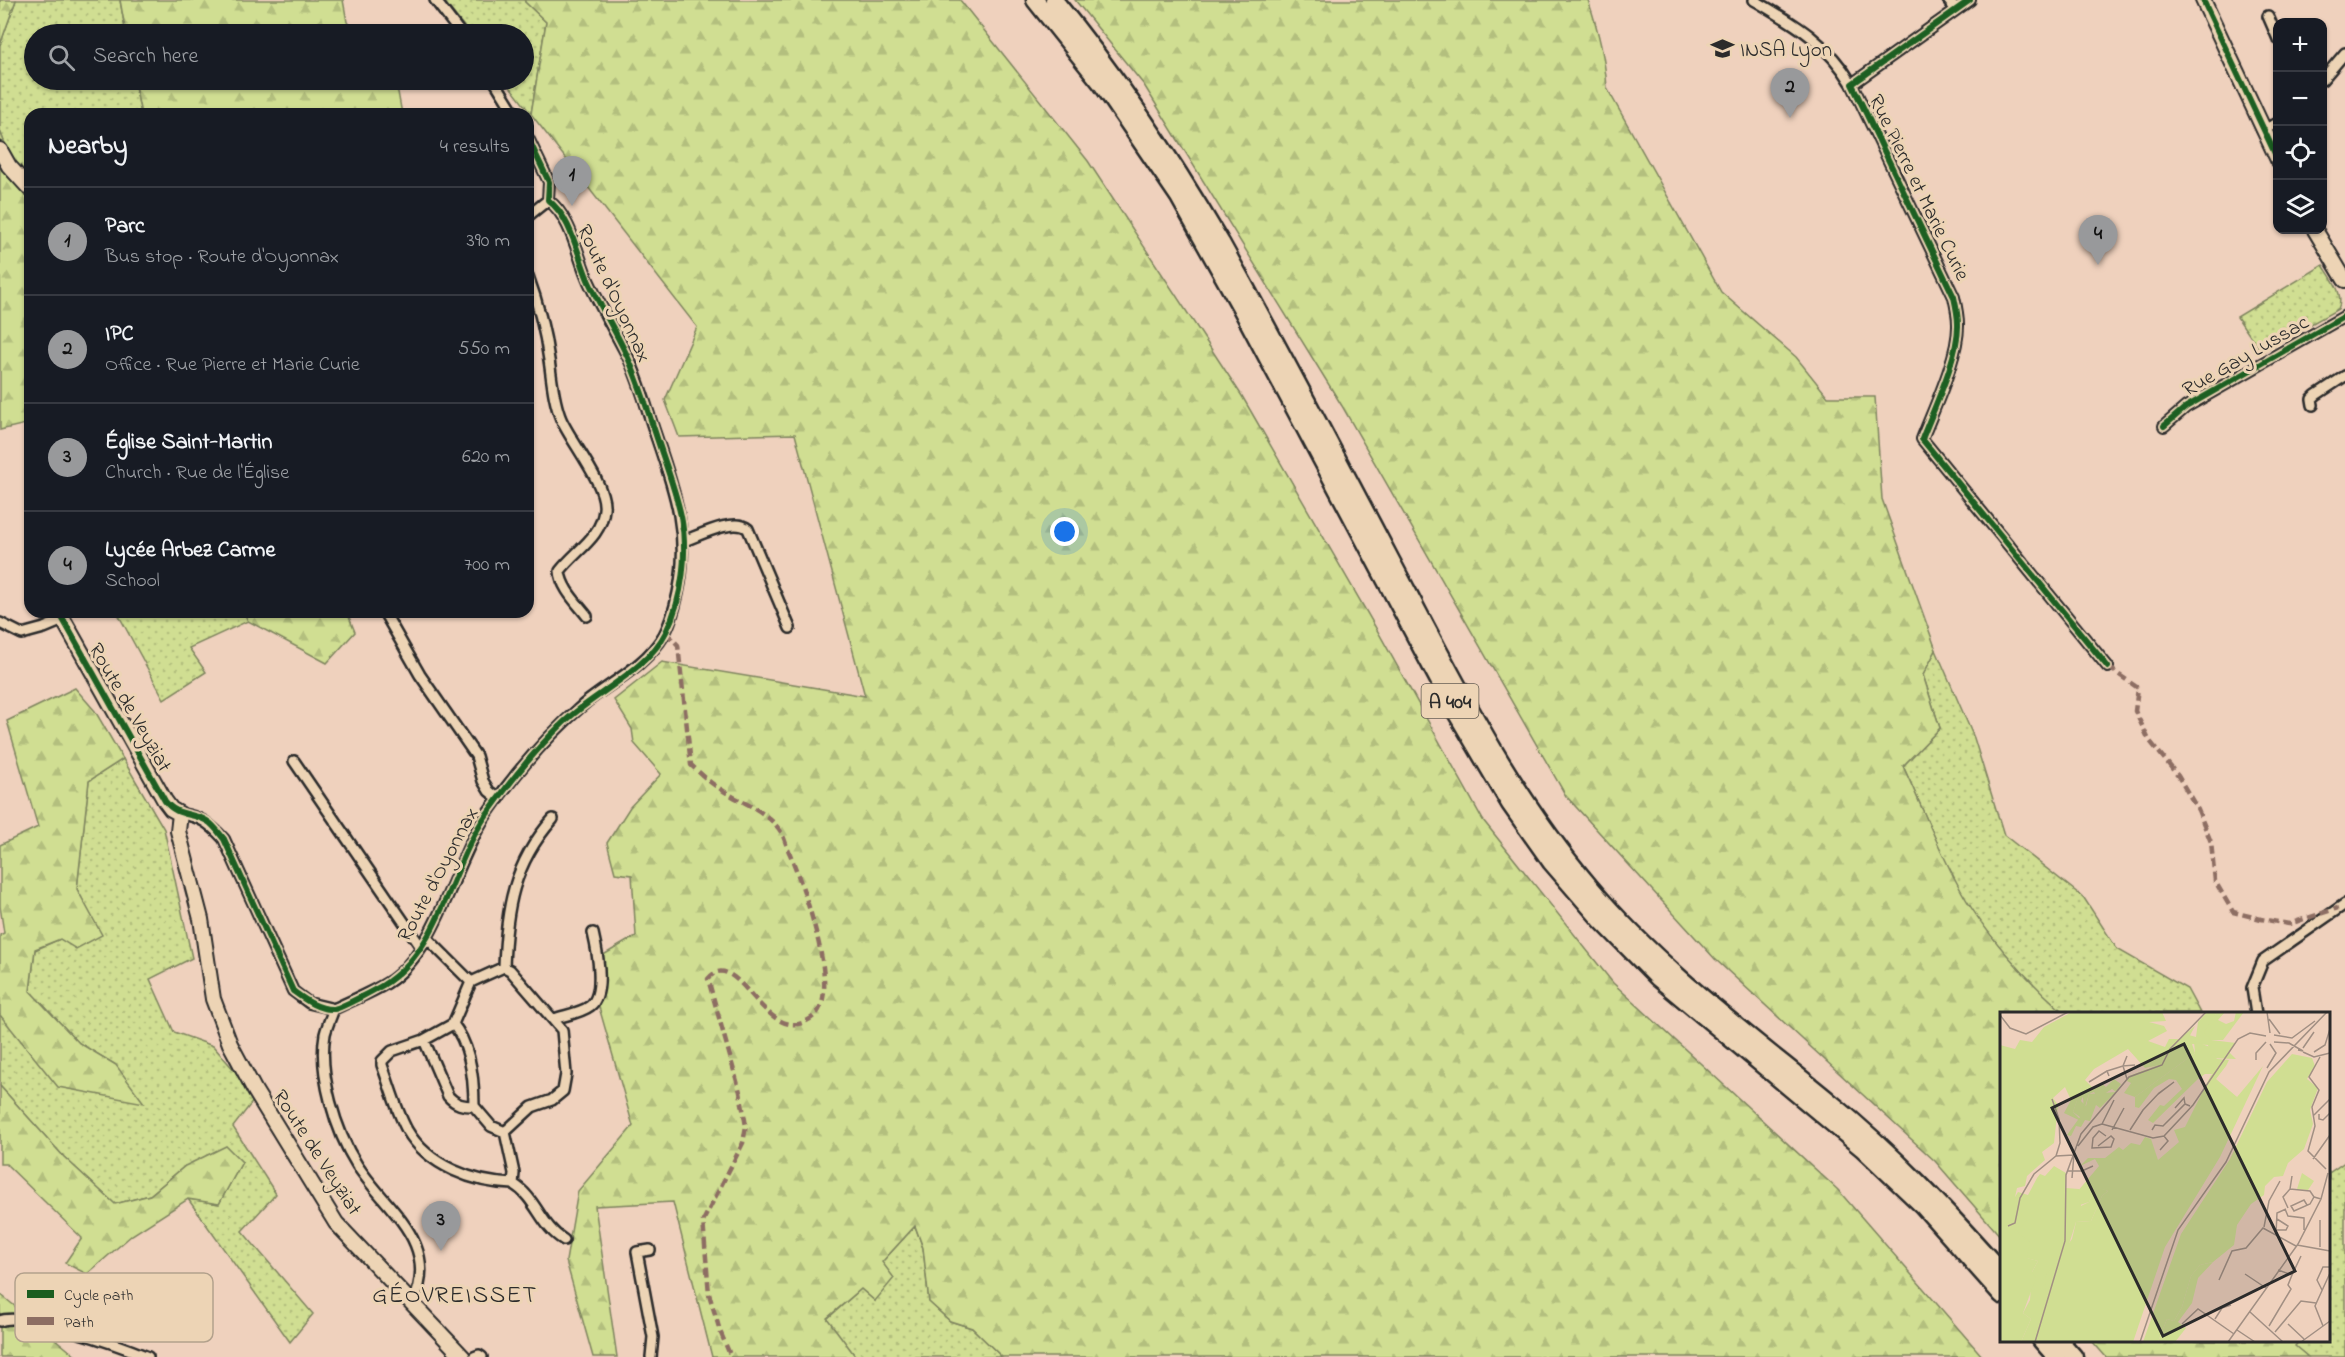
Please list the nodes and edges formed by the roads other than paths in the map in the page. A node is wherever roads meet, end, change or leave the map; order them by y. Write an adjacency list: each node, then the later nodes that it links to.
1 (435, 0): 10 (street)
2 (1035, 0): 60 (highway, A 404)
3 (1054, 0): 59 (highway, A 404)
4 (1754, 0): 14 (street)
5 (1948, 0): 8 (street)
6 (1970, 0): 8 (street, Rue Pierre et Marie Curie)
7 (2203, 0): 18 (street)
8 (1956, 10): 14 (street, Rue Pierre et Marie Curie)
9 (2268, 16): 11 (street)
10 (453, 24)
11 (2273, 29)
12 (2345, 53): 13 (street)
13 (2327, 74)
14 (1851, 84): 39 (street, Rue Pierre et Marie Curie)
15 (500, 90): 16 (street)
16 (511, 108)
17 (2273, 125): 18 (street)
18 (2262, 130): 21 (street)
19 (0, 150): 22 (street)
20 (534, 151): 23 (street, Route d'Oyonnax)
21 (2273, 152)
22 (24, 182)
23 (548, 200): 24 (street); 32 (street, Route d'Oyonnax)
24 (534, 211)
25 (2317, 234): 26 (street)
26 (2345, 280)
27 (534, 292): 33 (street)
28 (2345, 316): 31 (street, Rue Gay Lussac)
29 (2345, 376): 30 (street)
30 (2313, 405)
31 (2164, 426)
32 (684, 541): 38 (street); 41 (street, Route d'Oyonnax)
33 (587, 616)
34 (58, 618): 37 (street)
35 (62, 618): 42 (street, Route de Veyziat)
36 (387, 618): 41 (street)
37 (0, 624)
38 (790, 628)
39 (2108, 667)
40 (294, 761): 46 (street)
41 (499, 799): 46 (street, Route d'Oyonnax)
42 (180, 814): 49 (street); 61 (street, Route de Veyziat)
43 (553, 819): 47 (street)
44 (2345, 904): 50 (street)
45 (593, 933): 51 (street)
46 (424, 943): 48 (street); 49 (street, Route d'Oyonnax)
47 (504, 967): 48 (street); 51 (street)
48 (471, 982): 52 (street)
49 (334, 1009): 61 (street)
50 (2256, 1012)
51 (554, 1018): 55 (street)
52 (453, 1024): 53 (street); 54 (street)
53 (424, 1040): 54 (street); 56 (street)
54 (474, 1107): 55 (street)
55 (505, 1132): 56 (street)
56 (513, 1184): 57 (street)
57 (564, 1240)
58 (650, 1250): 71 (street)
59 (2000, 1273)
60 (2000, 1294)
61 (413, 1303): 68 (street, Route de Veyziat)
62 (15, 1319): 63 (street)
63 (0, 1320)
64 (111, 1342): 67 (street)
65 (2042, 1342): 72 (highway)
66 (2061, 1342): 73 (highway)
67 (148, 1357)
68 (463, 1357)
69 (474, 1357): 70 (street)
70 (482, 1357)
71 (651, 1357)
72 (2056, 1357)
73 (2074, 1357)

